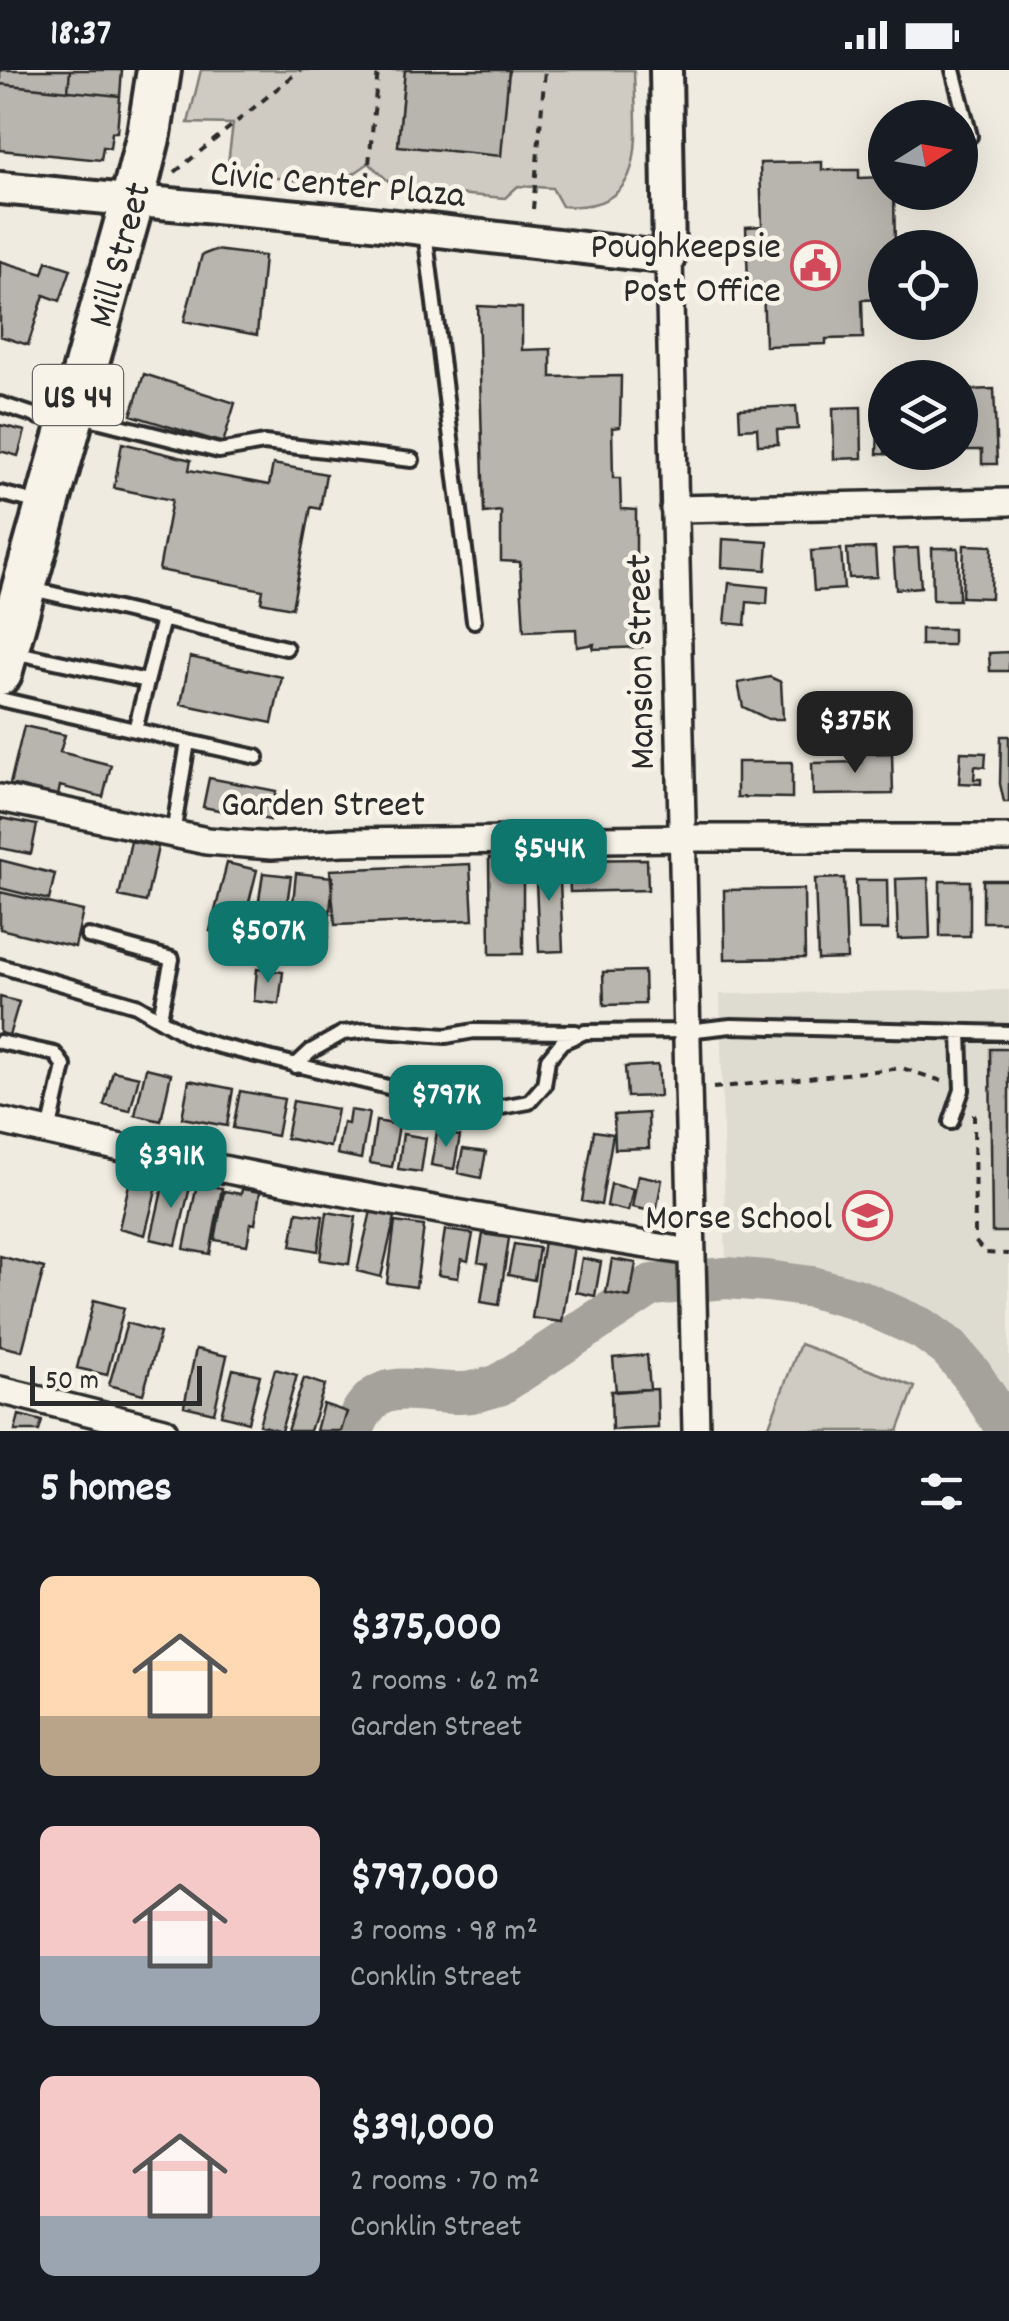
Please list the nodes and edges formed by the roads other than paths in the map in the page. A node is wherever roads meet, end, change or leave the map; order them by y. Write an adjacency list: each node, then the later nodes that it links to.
1 (159, 70): 6 (highway, US 44)
2 (178, 70): 6 (street, Mill Street)
3 (666, 70): 10 (street, Mansion Street)
4 (952, 70): 5 (lane)
5 (960, 100)
6 (159, 164): 8 (highway, Mill Street / US 44)
7 (0, 188): 8 (street, Civic Center Plaza)
8 (132, 202): 9 (street, Civic Center Plaza); 12 (highway, Mill Street / US 44)
9 (425, 229): 10 (street, Civic Center Plaza); 20 (lane)
10 (669, 258): 17 (street, Mansion Street)
11 (0, 404): 12 (lane)
12 (71, 420): 13 (lane); 16 (highway, Mill Street / US 44)
13 (412, 460)
14 (0, 493): 16 (lane)
15 (1009, 502): 17 (street)
16 (48, 505): 18 (highway, Mill Street / US 44)
17 (674, 509): 30 (street, Mansion Street)
18 (24, 588): 19 (lane); 22 (highway, Mill Street / US 44)
19 (163, 619): 21 (lane); 23 (lane)
20 (474, 621)
21 (286, 648)
22 (3, 662): 23 (lane)
23 (147, 682): 25 (lane)
24 (0, 699): 25 (lane)
25 (135, 730): 26 (lane)
26 (188, 742): 27 (lane); 29 (lane)
27 (257, 757)
28 (0, 798): 29 (street, Garden Street)
29 (173, 834): 30 (street, Garden Street)
30 (682, 838): 31 (street, Garden Street); 35 (street, Mansion Street)
31 (1009, 838)
32 (88, 936): 34 (lane)
33 (0, 966): 34 (lane)
34 (160, 1017): 40 (lane)
35 (686, 1031): 36 (lane); 38 (lane); 44 (street, Mansion Street)
36 (585, 1032): 40 (lane); 40 (lane)
37 (1009, 1033): 38 (lane)
38 (960, 1034): 42 (lane)
39 (0, 1042): 43 (lane)
40 (295, 1066)
41 (0, 1121): 43 (street)
42 (951, 1122)
43 (49, 1132): 44 (street)
44 (692, 1257): 48 (street, Mansion Street)
45 (0, 1390): 46 (street)
46 (110, 1424): 47 (street)
47 (164, 1431)
48 (696, 1431)

